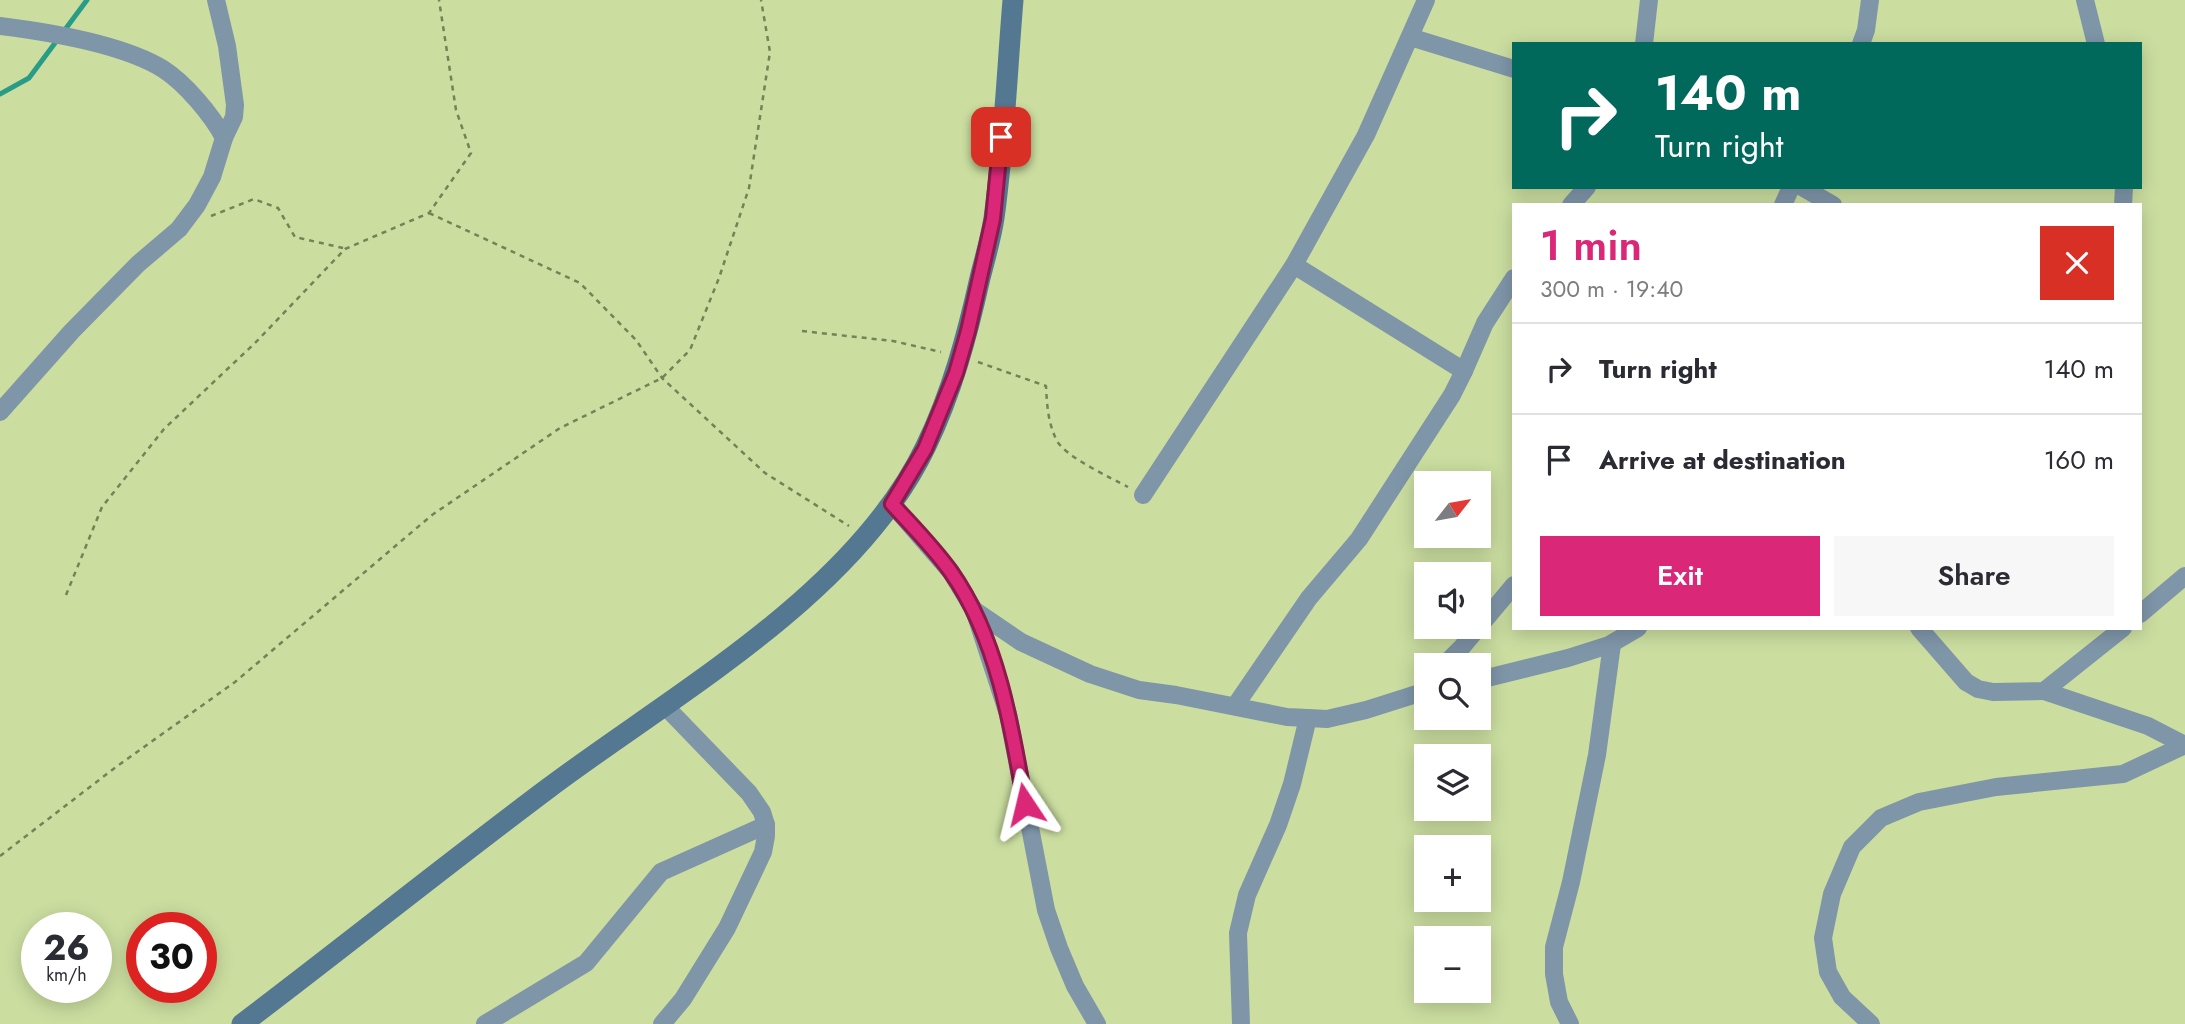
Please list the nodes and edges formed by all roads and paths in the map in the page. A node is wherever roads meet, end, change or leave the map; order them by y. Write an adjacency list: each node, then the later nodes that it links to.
1 (216, 0): 15 (street)
2 (439, 0): 20 (path)
3 (761, 0): 28 (path)
4 (1013, 0): 26 (main road)
5 (1426, 0): 10 (street)
6 (1649, 0): 11 (street)
7 (1870, 0): 12 (street)
8 (2085, 0): 13 (street)
9 (0, 26): 15 (street)
10 (1410, 37): 14 (street); 23 (street)
11 (1644, 42)
12 (1862, 42)
13 (2096, 42)
14 (1512, 68)
15 (224, 138): 21 (street)
16 (1585, 189): 18 (street)
17 (1805, 189): 19 (street)
18 (1574, 203)
19 (1830, 203)
20 (429, 213): 22 (path); 28 (path)
21 (179, 229): 22 (path); 29 (street)
22 (345, 248): 35 (path)
23 (1294, 265): 27 (street); 30 (street)
24 (1512, 281): 27 (street)
25 (802, 331): 26 (path)
26 (961, 356): 30 (path); 31 (main road)
27 (1464, 371): 47 (street)
28 (662, 378): 32 (path); 51 (path)
29 (0, 412)
30 (1143, 495)
31 (892, 504): 32 (main road); 36 (street)
32 (866, 537): 46 (main road)
33 (2185, 576): 37 (street)
34 (1512, 587): 42 (street)
35 (66, 595)
36 (974, 610): 47 (street); 55 (street)
37 (2142, 612)
38 (1635, 630): 41 (street)
39 (1921, 630): 44 (street)
40 (2120, 630): 44 (street)
41 (1612, 644): 43 (street); 57 (street)
42 (1456, 653)
43 (1491, 677)
44 (2044, 691): 49 (street)
45 (1414, 692): 48 (street)
46 (664, 705): 50 (street); 52 (main road)
47 (1235, 706): 48 (street)
48 (1308, 718): 56 (street)
49 (2185, 745): 58 (street)
50 (766, 825): 53 (street); 54 (street)
51 (0, 856)
52 (242, 1024)
53 (485, 1024)
54 (662, 1024)
55 (1097, 1024)
56 (1241, 1024)
57 (1570, 1024)
58 (1871, 1024)

